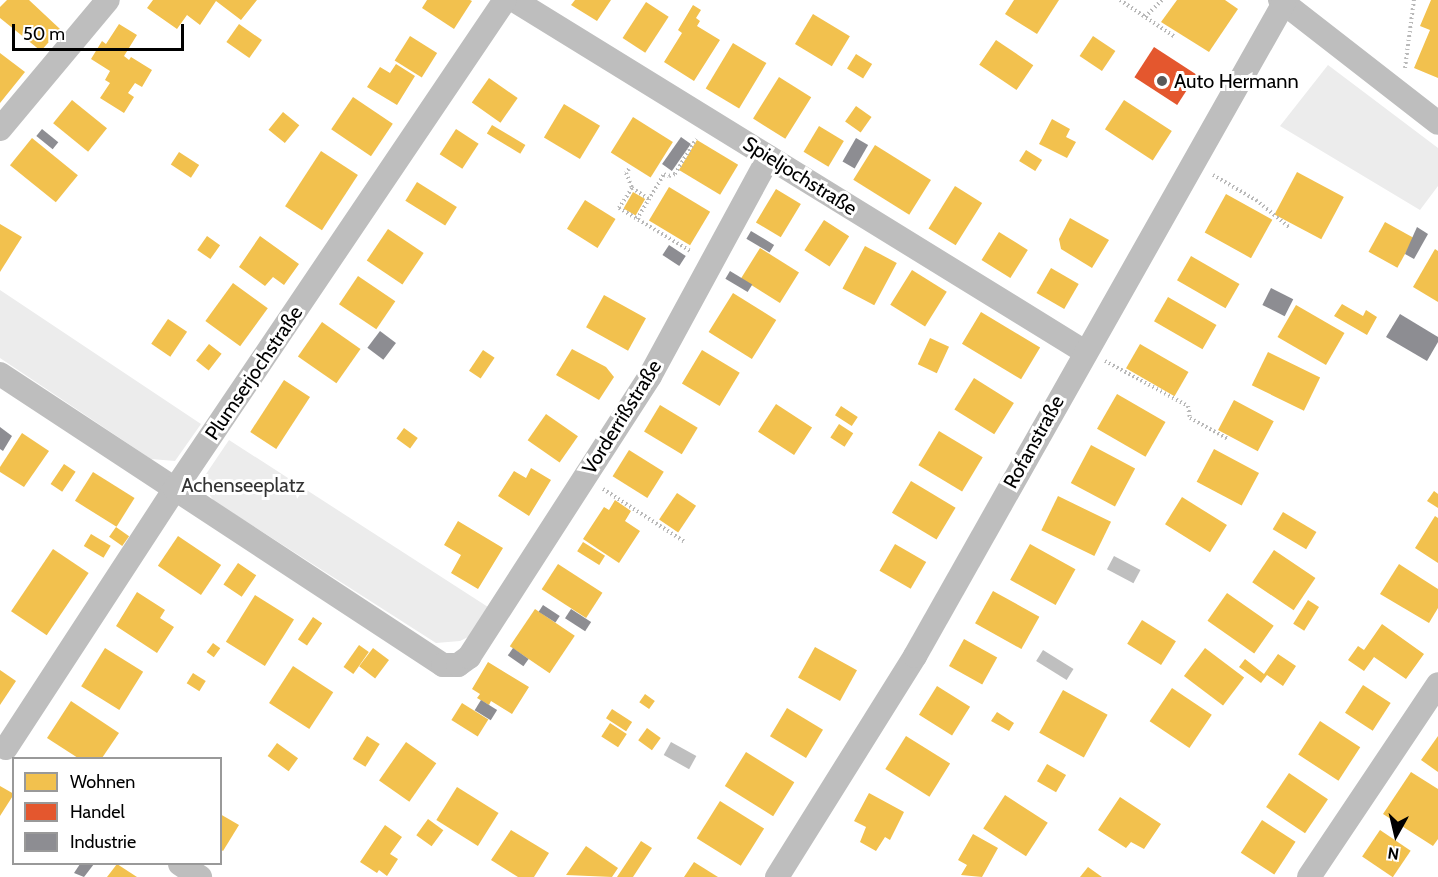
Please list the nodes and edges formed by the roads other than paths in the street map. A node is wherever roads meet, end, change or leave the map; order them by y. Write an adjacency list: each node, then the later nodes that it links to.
1 (108, 0): 6 (street)
2 (506, 0): 10 (street, Plumserjochstraße)
3 (514, 0): 7 (street, Spieljochstraße)
4 (1282, 1): 5 (street); 8 (street, Rofanstraße)
5 (1438, 123)
6 (0, 129)
7 (769, 157): 8 (street, Spieljochstraße); 10 (street, Vorderrißstraße)
8 (1094, 356): 15 (street, Rofanstraße)
9 (0, 374): 10 (street)
10 (175, 489): 12 (street, Plumserjochstraße)
11 (1438, 684): 16 (street)
12 (10, 750)
13 (182, 865): 14 (street)
14 (200, 877)
15 (777, 877)
16 (1309, 877)

